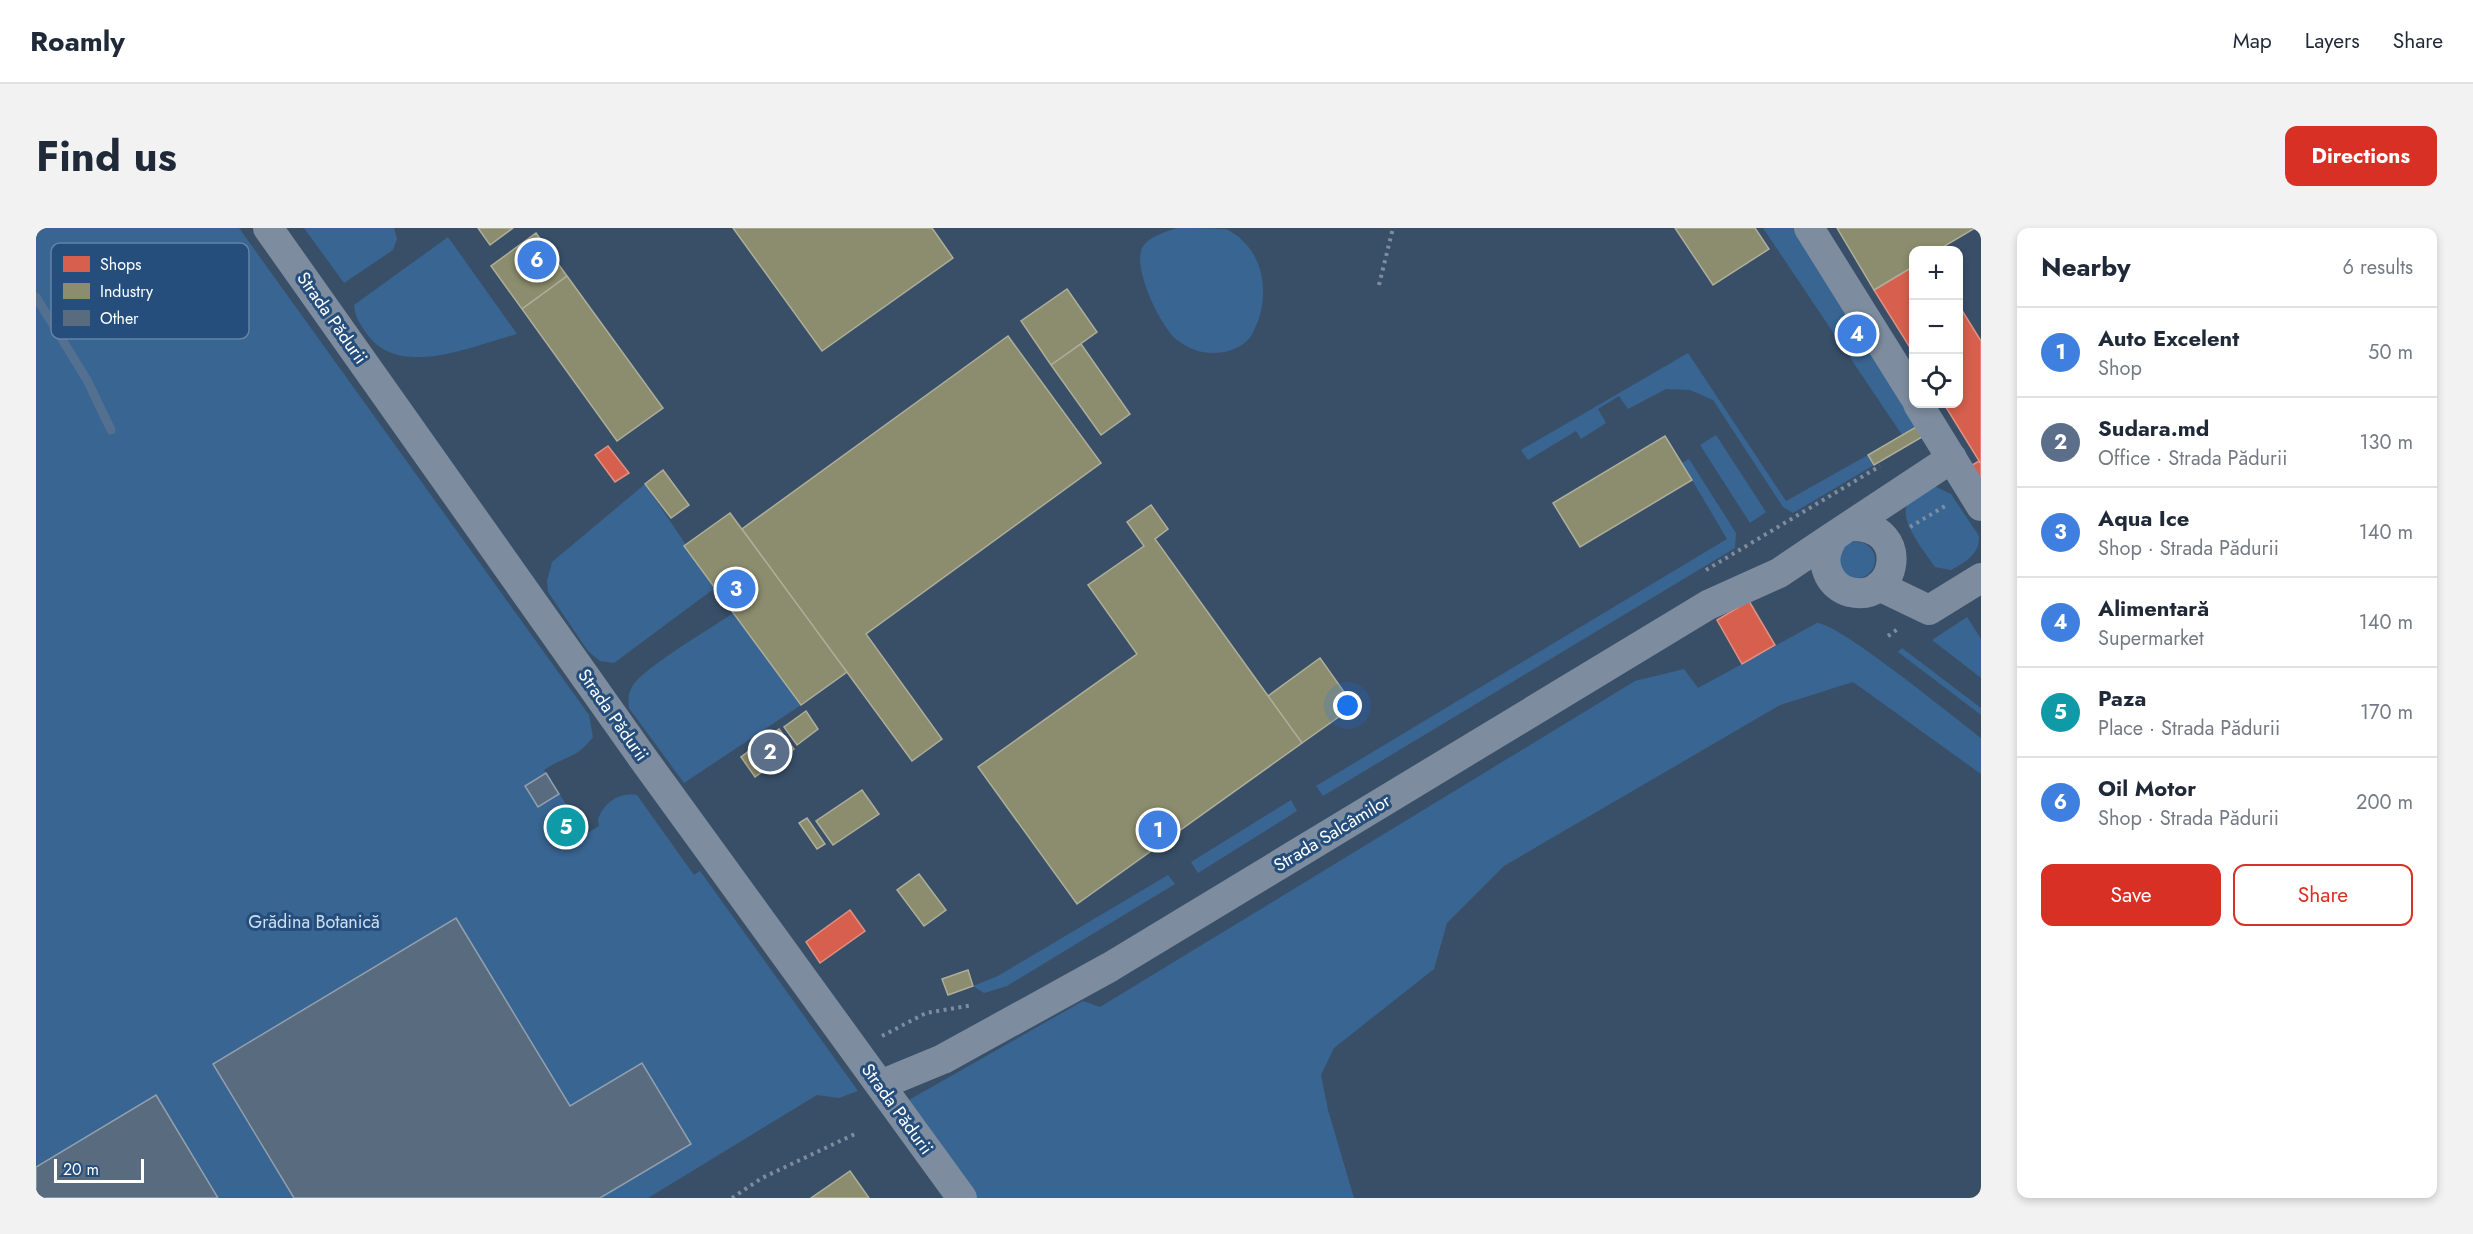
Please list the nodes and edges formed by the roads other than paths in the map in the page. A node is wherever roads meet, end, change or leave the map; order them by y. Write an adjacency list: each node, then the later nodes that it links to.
1 (268, 228): 12 (street, Strada Pădurii)
2 (1809, 228): 3 (street)
3 (1909, 388)
4 (1921, 408): 5 (street)
5 (1952, 458): 6 (street); 7 (street, Strada Salcâmilor)
6 (1976, 498)
7 (1843, 531): 8 (street, Strada Salcâmilor); 9 (street); 11 (street)
8 (1779, 573): 9 (street, Strada Salcâmilor); 12 (street, Strada Salcâmilor)
9 (1830, 577): 11 (street, Strada Salcâmilor)
10 (1981, 578): 11 (street)
11 (1880, 586)
12 (880, 1085): 13 (street, Strada Pădurii)
13 (962, 1198)

